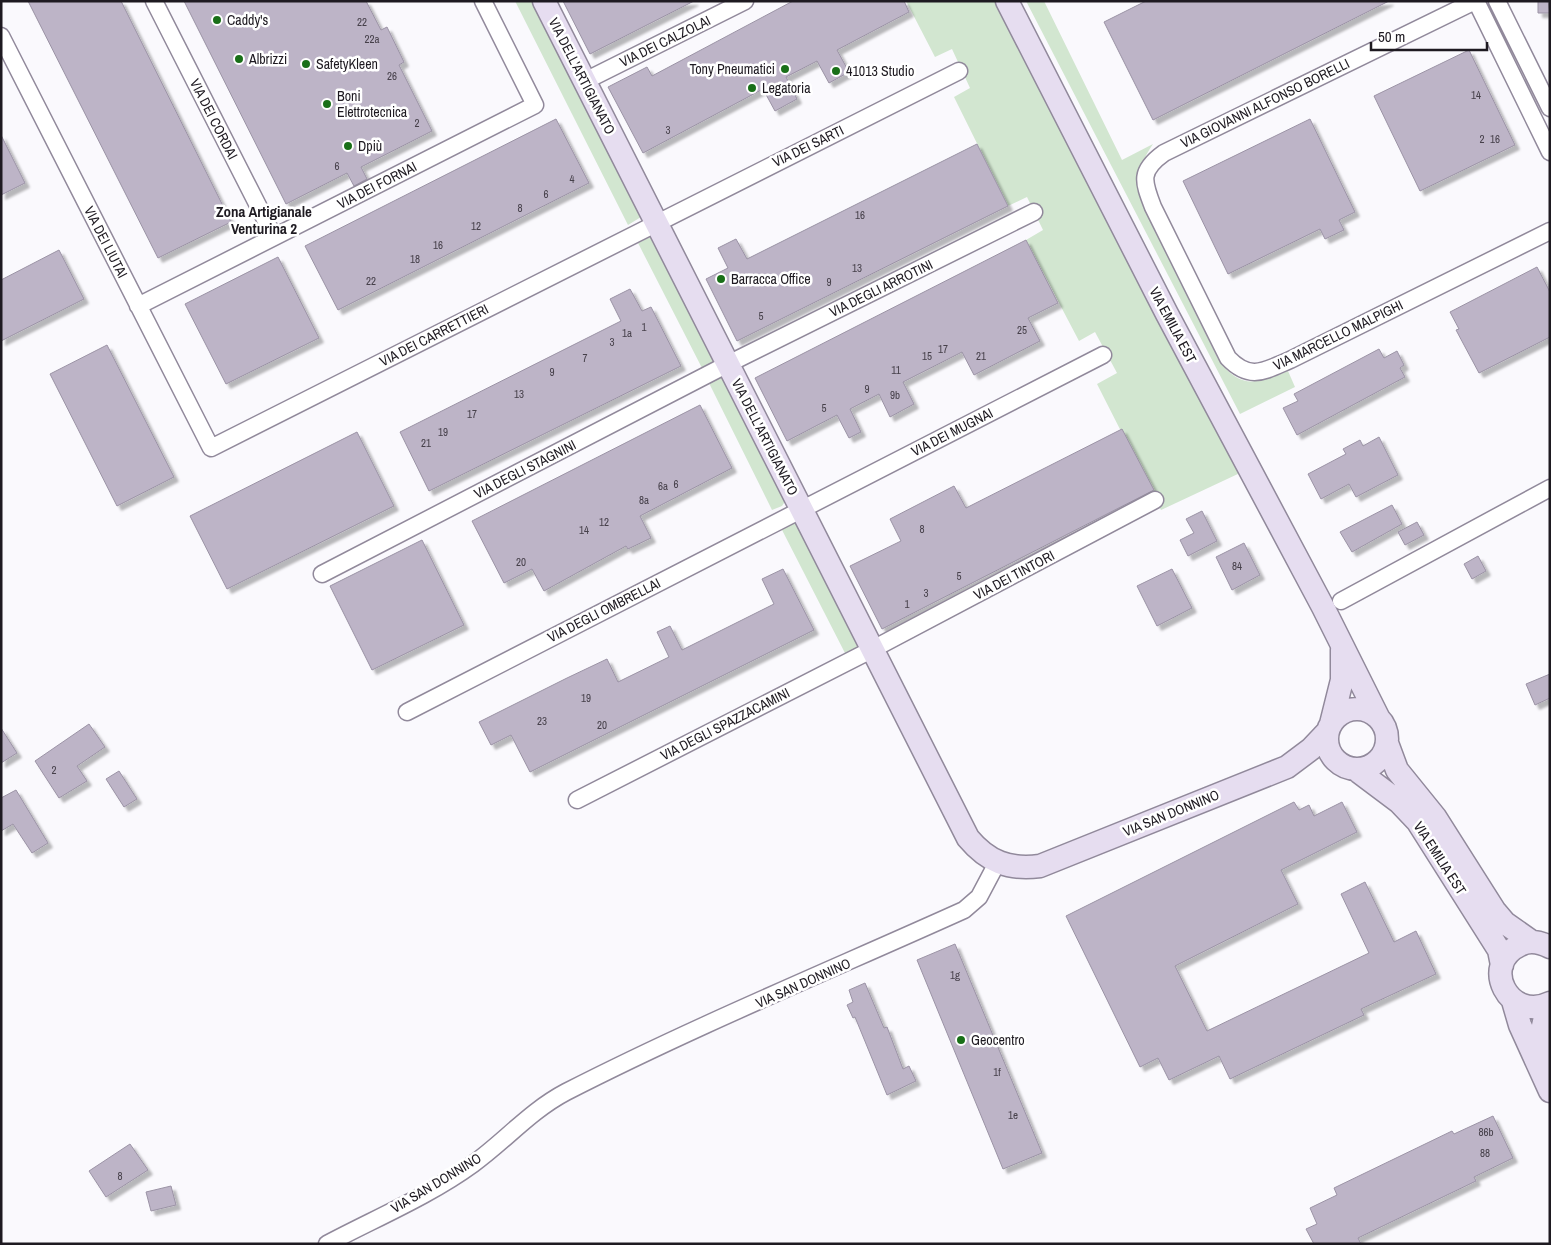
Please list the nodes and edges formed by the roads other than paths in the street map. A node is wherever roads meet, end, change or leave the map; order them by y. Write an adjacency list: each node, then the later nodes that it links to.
1 (154, 1): 17 (street, VIA DEI CORDAI)
2 (483, 1): 17 (street, VIA DEI FORNAI)
3 (544, 1): 10 (main road, VIA DELL'ARTIGIANATO)
4 (745, 1): 10 (street, VIA DEI CALZOLAI)
5 (1007, 1): 27 (main road, VIA EMILIA EST)
6 (1475, 1): 12 (street); 13 (street, VIA GIOVANNI ALFONSO BORELLI)
7 (1497, 1): 11 (street)
8 (1, 36): 18 (street, VIA DEI LIUTAI)
9 (958, 71): 15 (street, VIA DEI SARTI)
10 (585, 81): 15 (main road, VIA DELL'ARTIGIANATO)
11 (1550, 108)
12 (1550, 152)
13 (1144, 174): 16 (street, VIA MARCELLO MALPIGHI)
14 (1034, 212): 20 (street, VIA DEGLI ARROTINI)
15 (656, 222): 20 (main road, VIA DELL'ARTIGIANATO); 21 (street, VIA DEI CARRETTIERI)
16 (1550, 231)
17 (274, 237): 18 (street, VIA DEI FORNAI)
18 (138, 306): 21 (street, VIA DEI LIUTAI)
19 (1103, 355): 24 (street, VIA DEI MUGNAI)
20 (728, 364): 24 (main road, VIA DELL'ARTIGIANATO); 25 (street, VIA DEGLI STAGNINI)
21 (211, 448)
22 (1550, 488): 26 (street)
23 (1156, 500): 28 (street, VIA DEI TINTORI)
24 (802, 508): 28 (main road, VIA DELL'ARTIGIANATO); 29 (street, VIA DEGLI OMBRELLAI)
25 (322, 574)
26 (1341, 601)
27 (1341, 646): 30 (main road, VIA EMILIA EST); 31 (main road, VIA EMILIA EST)
28 (873, 649): 35 (street, VIA DEGLI SPAZZACAMINI); 36 (main road, VIA DELL'ARTIGIANATO)
29 (407, 712)
30 (1378, 717): 31 (main road); 32 (main road, VIA EMILIA EST)
31 (1330, 727): 33 (main road, VIA SAN DONNINO); 34 (main road, VIA EMILIA EST)
32 (1387, 743): 34 (main road); 37 (main road, VIA EMILIA EST)
33 (1287, 767): 34 (main road, VIA SAN DONNINO); 36 (main road, VIA SAN DONNINO)
34 (1349, 768): 38 (main road, VIA EMILIA EST)
35 (576, 800)
36 (997, 863): 42 (street, VIA SAN DONNINO)
37 (1541, 944): 38 (main road, VIA EMILIA EST)
38 (1502, 965): 39 (main road, VIA EMILIA EST)
39 (1514, 1001): 40 (main road, VIA EMILIA EST); 41 (main road, VIA EMILIA EST)
40 (1549, 1003): 41 (main road, VIA EMILIA EST)
41 (1546, 1083)
42 (327, 1244)

